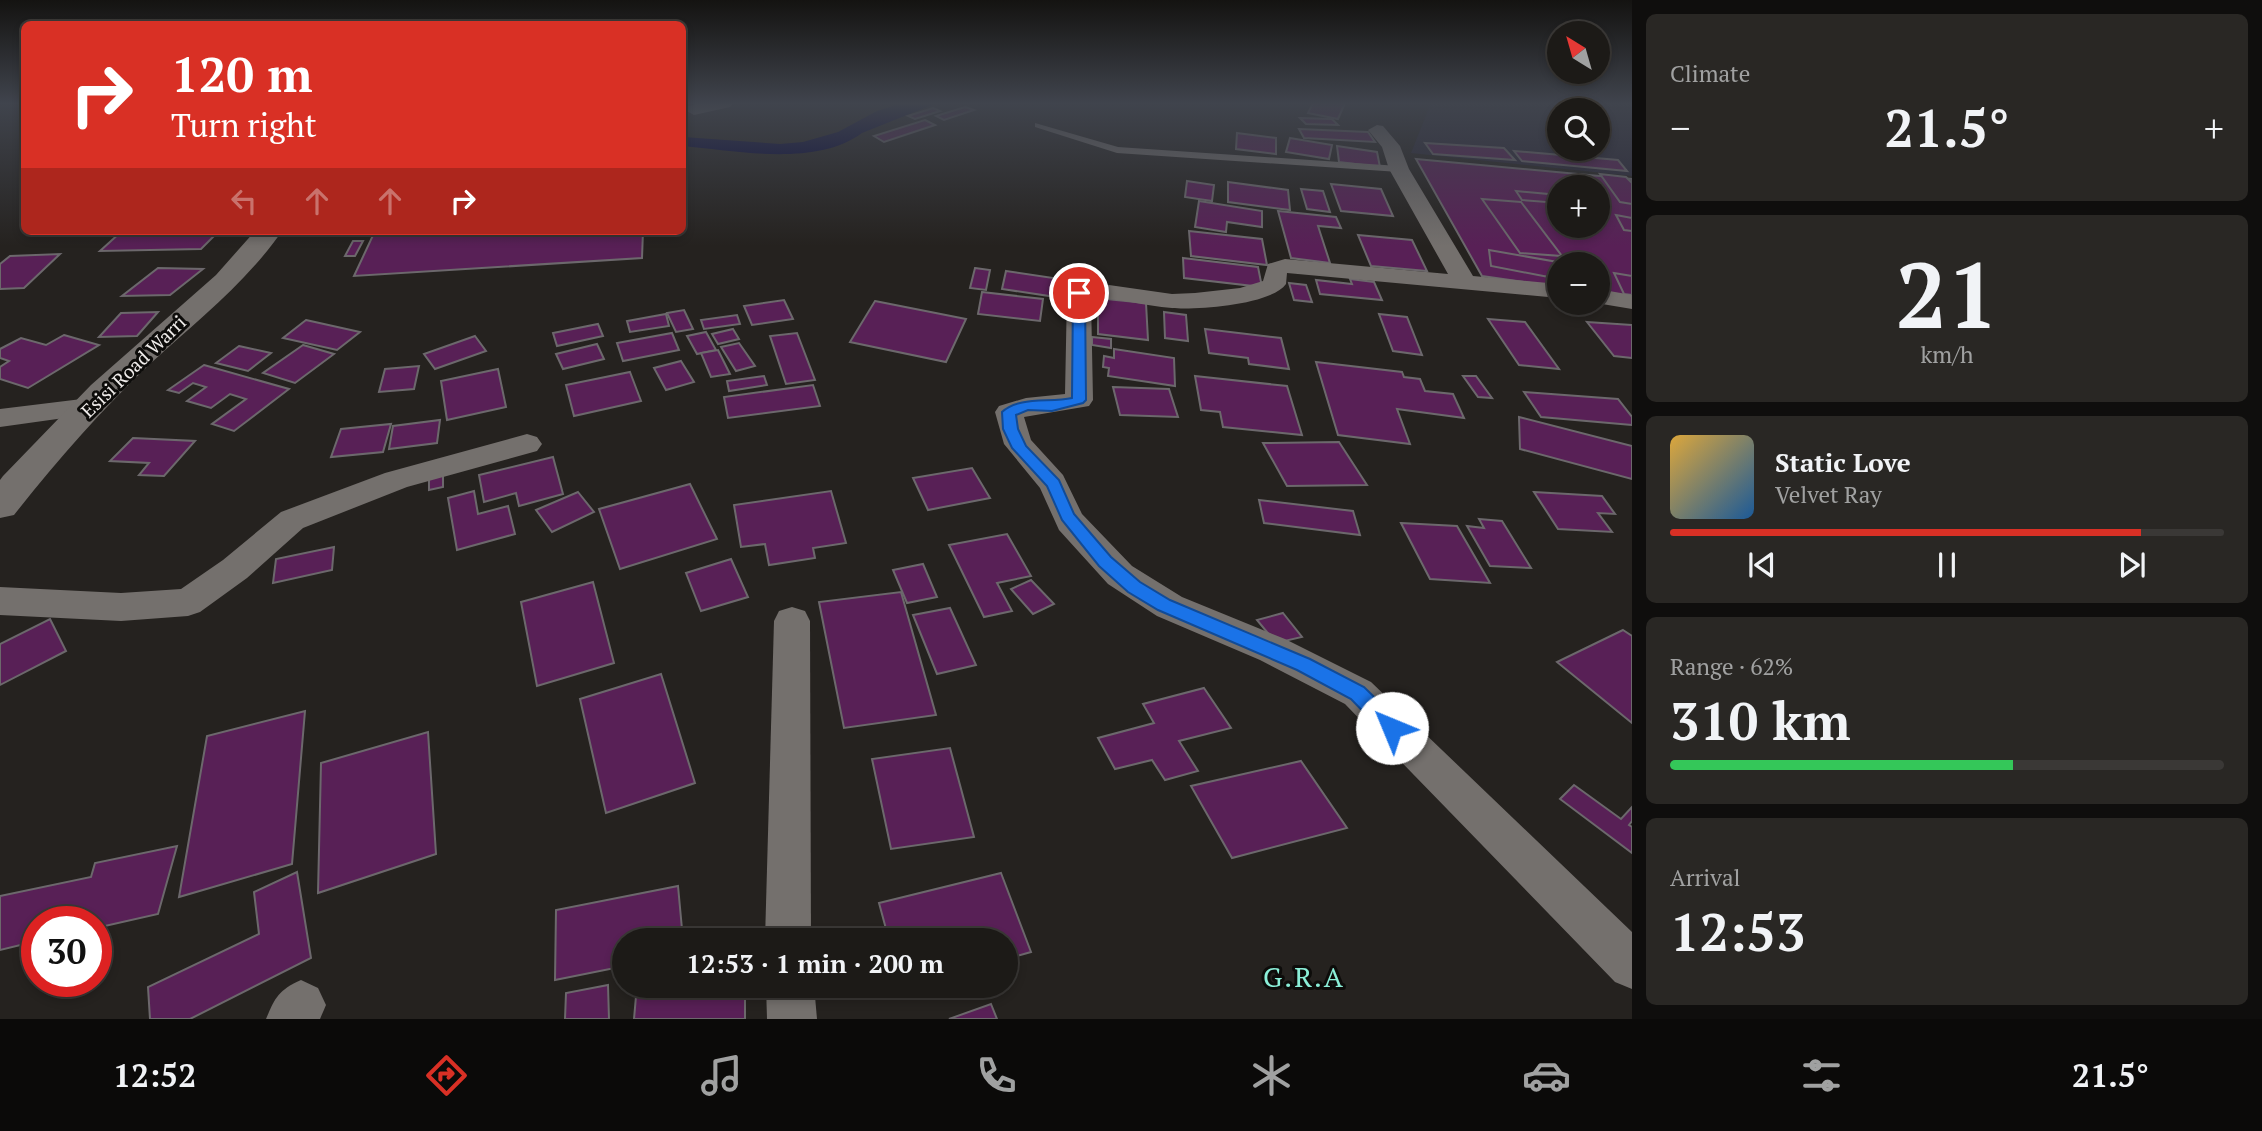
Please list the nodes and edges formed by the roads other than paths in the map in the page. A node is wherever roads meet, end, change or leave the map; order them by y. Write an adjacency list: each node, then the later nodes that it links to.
1 (1125, 151): 3 (lane)
2 (1393, 151): 3 (street)
3 (1399, 169): 5 (street)
4 (265, 235): 9 (street, Esisi Road Warri)
5 (1464, 281): 6 (street); 16 (street)
6 (1547, 290)
7 (1610, 298): 8 (street)
8 (1632, 302)
9 (90, 407): 10 (street); 12 (street, Esisi Road Warri)
10 (0, 418)
11 (527, 444): 13 (street)
12 (0, 505)
13 (0, 601)
14 (792, 621): 15 (street)
15 (788, 928)
16 (1632, 965)
17 (791, 998): 18 (street)
18 (792, 1019)

